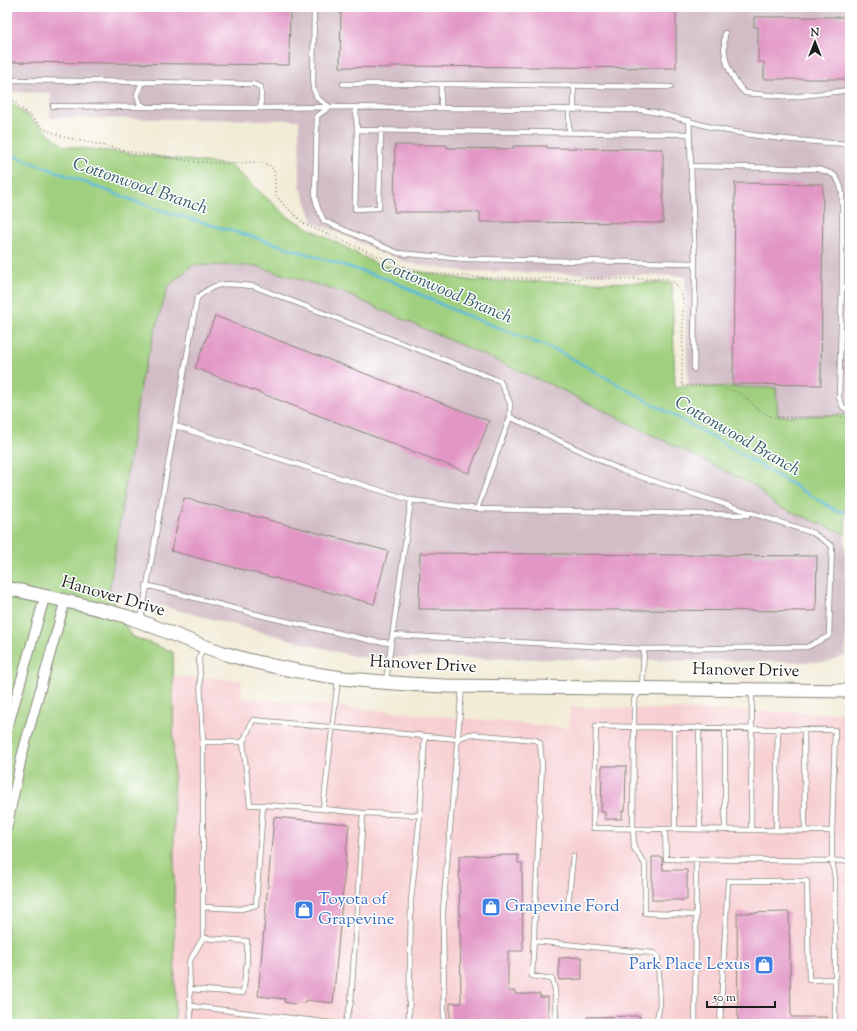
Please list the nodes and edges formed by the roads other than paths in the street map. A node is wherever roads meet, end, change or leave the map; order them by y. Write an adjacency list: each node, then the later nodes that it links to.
1 (314, 7): 12 (lane)
2 (725, 33): 9 (lane)
3 (15, 80): 4 (lane)
4 (146, 82): 11 (lane); 13 (lane)
5 (343, 84): 6 (lane)
6 (441, 84): 7 (lane); 15 (lane)
7 (574, 86): 8 (lane); 16 (lane)
8 (671, 87)
9 (850, 90)
10 (53, 106): 11 (lane)
11 (146, 107): 13 (lane)
12 (330, 107): 13 (lane); 14 (lane); 24 (lane)
13 (261, 108)
14 (356, 108): 15 (lane); 19 (lane)
15 (441, 108): 16 (lane)
16 (572, 110): 17 (lane); 20 (lane)
17 (689, 120): 21 (lane); 22 (lane)
18 (381, 129): 19 (lane); 19 (lane); 20 (lane)
19 (357, 130)
20 (569, 132): 21 (lane)
21 (689, 134): 23 (lane)
22 (850, 144)
23 (691, 166): 24 (lane); 25 (lane)
24 (695, 263): 27 (lane)
25 (842, 288): 26 (lane); 28 (lane)
26 (850, 288)
27 (694, 369)
28 (850, 411)
29 (510, 417): 30 (lane); 32 (lane); 33 (lane)
30 (174, 426): 31 (lane); 34 (lane)
31 (411, 500): 32 (lane); 39 (lane)
32 (477, 509): 33 (lane)
33 (753, 515): 42 (lane)
34 (146, 585): 38 (lane); 40 (lane)
35 (7, 588): 36 (street, Hanover Drive)
36 (45, 596): 37 (street, Hanover Drive); 57 (street)
37 (65, 601): 38 (street, Hanover Drive); 66 (street)
38 (140, 622): 41 (street, Hanover Drive)
39 (392, 635): 40 (lane); 42 (lane)
40 (391, 643): 44 (lane)
41 (203, 645): 43 (street, Hanover Drive); 60 (lane)
42 (644, 649): 46 (lane)
43 (339, 677): 44 (street, Hanover Drive); 54 (lane)
44 (386, 682): 45 (street, Hanover Drive)
45 (462, 686): 46 (street, Hanover Drive); 59 (lane)
46 (642, 688): 47 (street, Hanover Drive); 49 (lane)
47 (752, 689): 48 (street, Hanover Drive); 53 (lane)
48 (850, 691)
49 (634, 727): 50 (lane); 67 (lane); 67 (lane)
50 (674, 727): 51 (lane); 69 (lane)
51 (700, 727): 52 (lane); 70 (lane)
52 (725, 727): 53 (lane); 71 (lane)
53 (751, 727): 55 (lane); 72 (lane)
54 (332, 728): 58 (lane); 61 (lane); 63 (lane)
55 (778, 728): 56 (lane); 73 (lane)
56 (804, 729): 74 (lane); 75 (lane)
57 (7, 730)
58 (425, 736): 59 (lane); 65 (lane)
59 (458, 739): 84 (lane); 96 (lane)
60 (203, 742): 61 (lane); 81 (lane)
61 (243, 742): 62 (lane)
62 (262, 806): 63 (lane); 81 (lane)
63 (323, 809): 64 (lane)
64 (363, 813): 65 (lane); 94 (lane)
65 (420, 816): 95 (lane)
66 (7, 827)
67 (633, 828): 68 (lane); 82 (lane)
68 (666, 829): 69 (lane); 77 (lane)
69 (675, 829): 70 (lane)
70 (700, 829): 71 (lane)
71 (725, 830): 72 (lane)
72 (751, 830): 73 (lane)
73 (776, 830): 74 (lane)
74 (805, 830): 75 (lane)
75 (832, 831): 78 (lane)
76 (573, 856): 80 (lane)
77 (696, 860): 78 (lane); 82 (lane)
78 (832, 860): 79 (lane); 85 (lane)
79 (850, 861)
80 (568, 905)
81 (203, 907): 83 (lane)
82 (696, 915): 99 (lane)
83 (203, 938): 86 (lane); 86 (lane)
84 (534, 941): 97 (lane); 98 (lane)
85 (835, 980): 100 (lane); 101 (lane)
86 (190, 989): 87 (lane)
87 (190, 1006): 88 (lane); 90 (lane)
88 (272, 1016): 89 (lane); 91 (lane)
89 (292, 1018): 92 (lane); 93 (lane)
90 (191, 1024)
91 (271, 1024)
92 (292, 1024)
93 (340, 1024)
94 (345, 1024)
95 (409, 1024)
96 (444, 1024)
97 (556, 1024)
98 (656, 1024)
99 (695, 1024)
100 (720, 1024)
101 (835, 1024)

